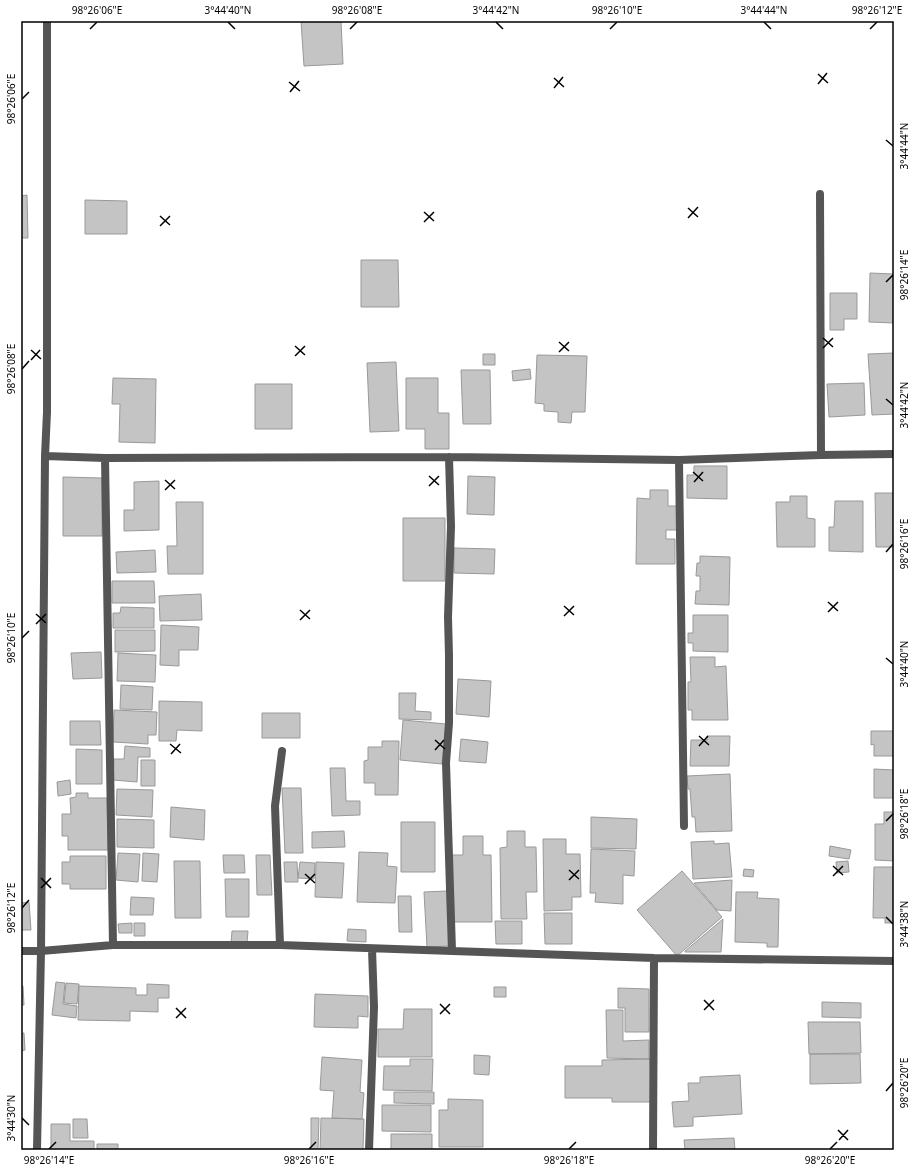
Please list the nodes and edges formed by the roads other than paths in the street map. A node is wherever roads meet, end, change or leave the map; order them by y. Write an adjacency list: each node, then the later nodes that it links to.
1 (47, 21): 5 (street)
2 (820, 194): 4 (street)
3 (894, 454): 4 (street)
4 (821, 455): 8 (street)
5 (45, 456): 7 (street); 16 (street)
6 (449, 457): 7 (street); 8 (street); 14 (street)
7 (105, 458): 11 (street)
8 (679, 460): 10 (street)
9 (282, 751): 12 (street)
10 (684, 826)
11 (113, 945): 12 (street); 16 (street)
12 (280, 945): 13 (street)
13 (372, 949): 14 (street); 20 (street)
14 (452, 950): 17 (street)
15 (21, 951): 16 (street)
16 (40, 951): 19 (street)
17 (654, 958): 18 (street); 21 (street)
18 (894, 961)
19 (37, 1150)
20 (370, 1150)
21 (653, 1150)

